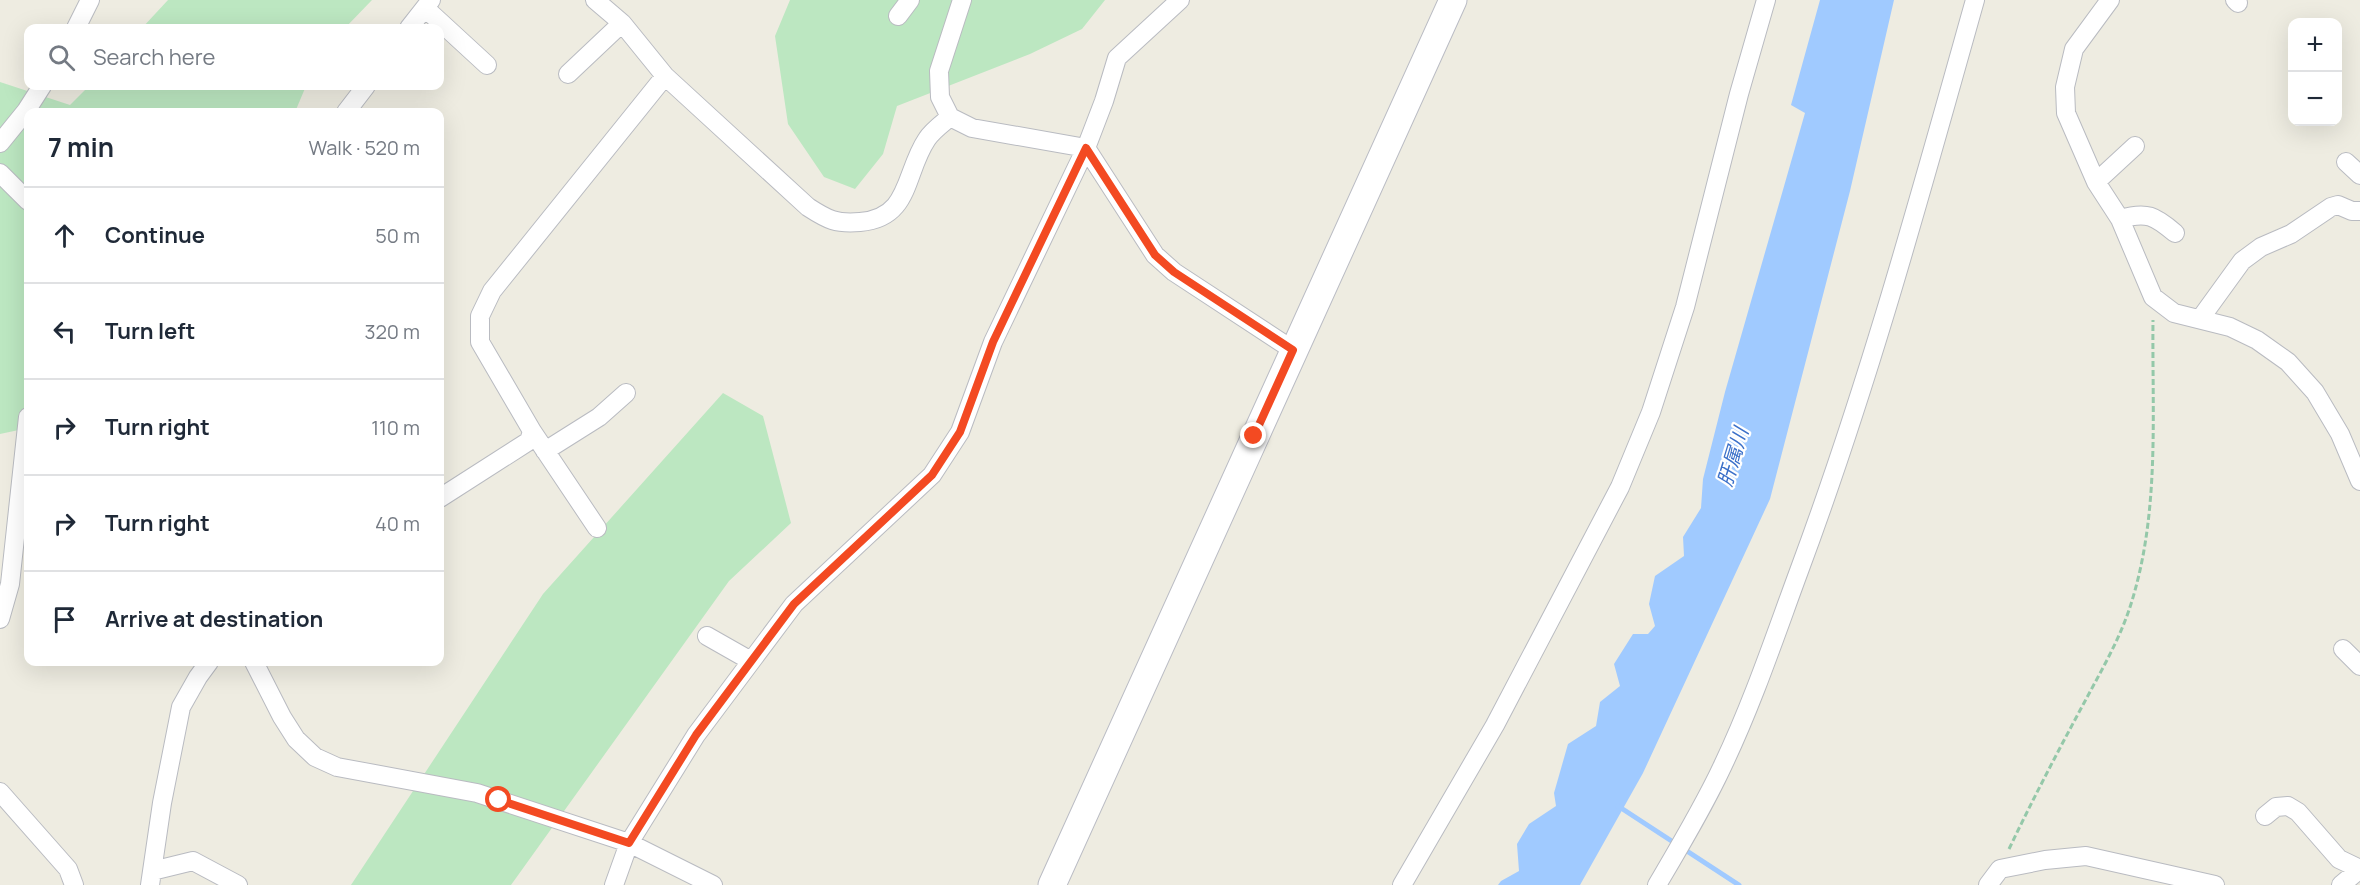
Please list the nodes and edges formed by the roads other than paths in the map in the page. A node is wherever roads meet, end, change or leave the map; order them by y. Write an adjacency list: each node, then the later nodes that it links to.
1 (90, 0): 13 (street)
2 (595, 0): 12 (street)
3 (910, 0): 11 (street)
4 (962, 0): 23 (street)
5 (1180, 0): 26 (street)
6 (1453, 0): 36 (street)
7 (1766, 0): 61 (street)
8 (1975, 0): 62 (street)
9 (2110, 0): 30 (street)
10 (428, 4): 14 (street); 15 (street)
11 (898, 16)
12 (622, 23): 16 (street); 17 (street)
13 (78, 24)
14 (412, 24)
15 (487, 65)
16 (568, 74)
17 (665, 76): 23 (street); 38 (street)
18 (39, 90): 20 (street)
19 (363, 90): 21 (street)
20 (28, 108)
21 (349, 108)
22 (24, 113): 24 (street)
23 (950, 117): 26 (street)
24 (0, 143)
25 (2135, 146): 30 (street)
26 (1086, 148): 36 (street); 47 (street)
27 (2346, 162): 29 (street)
28 (0, 173): 31 (street)
29 (2360, 175)
30 (2096, 182): 33 (street)
31 (24, 197)
32 (2360, 212): 35 (street)
33 (2120, 219): 34 (street); 35 (street)
34 (2175, 233)
35 (2199, 319): 41 (street)
36 (1293, 350): 60 (street)
37 (626, 393): 39 (street)
38 (532, 431): 39 (street); 42 (street)
39 (545, 451): 43 (street)
40 (24, 477): 44 (street)
41 (2360, 481)
42 (444, 495)
43 (597, 528)
44 (0, 619)
45 (707, 636): 47 (street)
46 (2343, 649): 50 (street)
47 (752, 661): 53 (street)
48 (206, 666): 55 (street)
49 (256, 666): 53 (street)
50 (2360, 666)
51 (0, 792): 56 (street)
52 (2265, 816): 54 (street)
53 (629, 843): 58 (street); 59 (street)
54 (2360, 869): 65 (street)
55 (151, 878): 57 (street)
56 (74, 885)
57 (238, 885)
58 (614, 885)
59 (713, 885)
60 (1053, 885)
61 (1402, 885)
62 (1657, 885)
63 (1988, 885): 64 (street)
64 (2215, 885)
65 (2341, 885)

